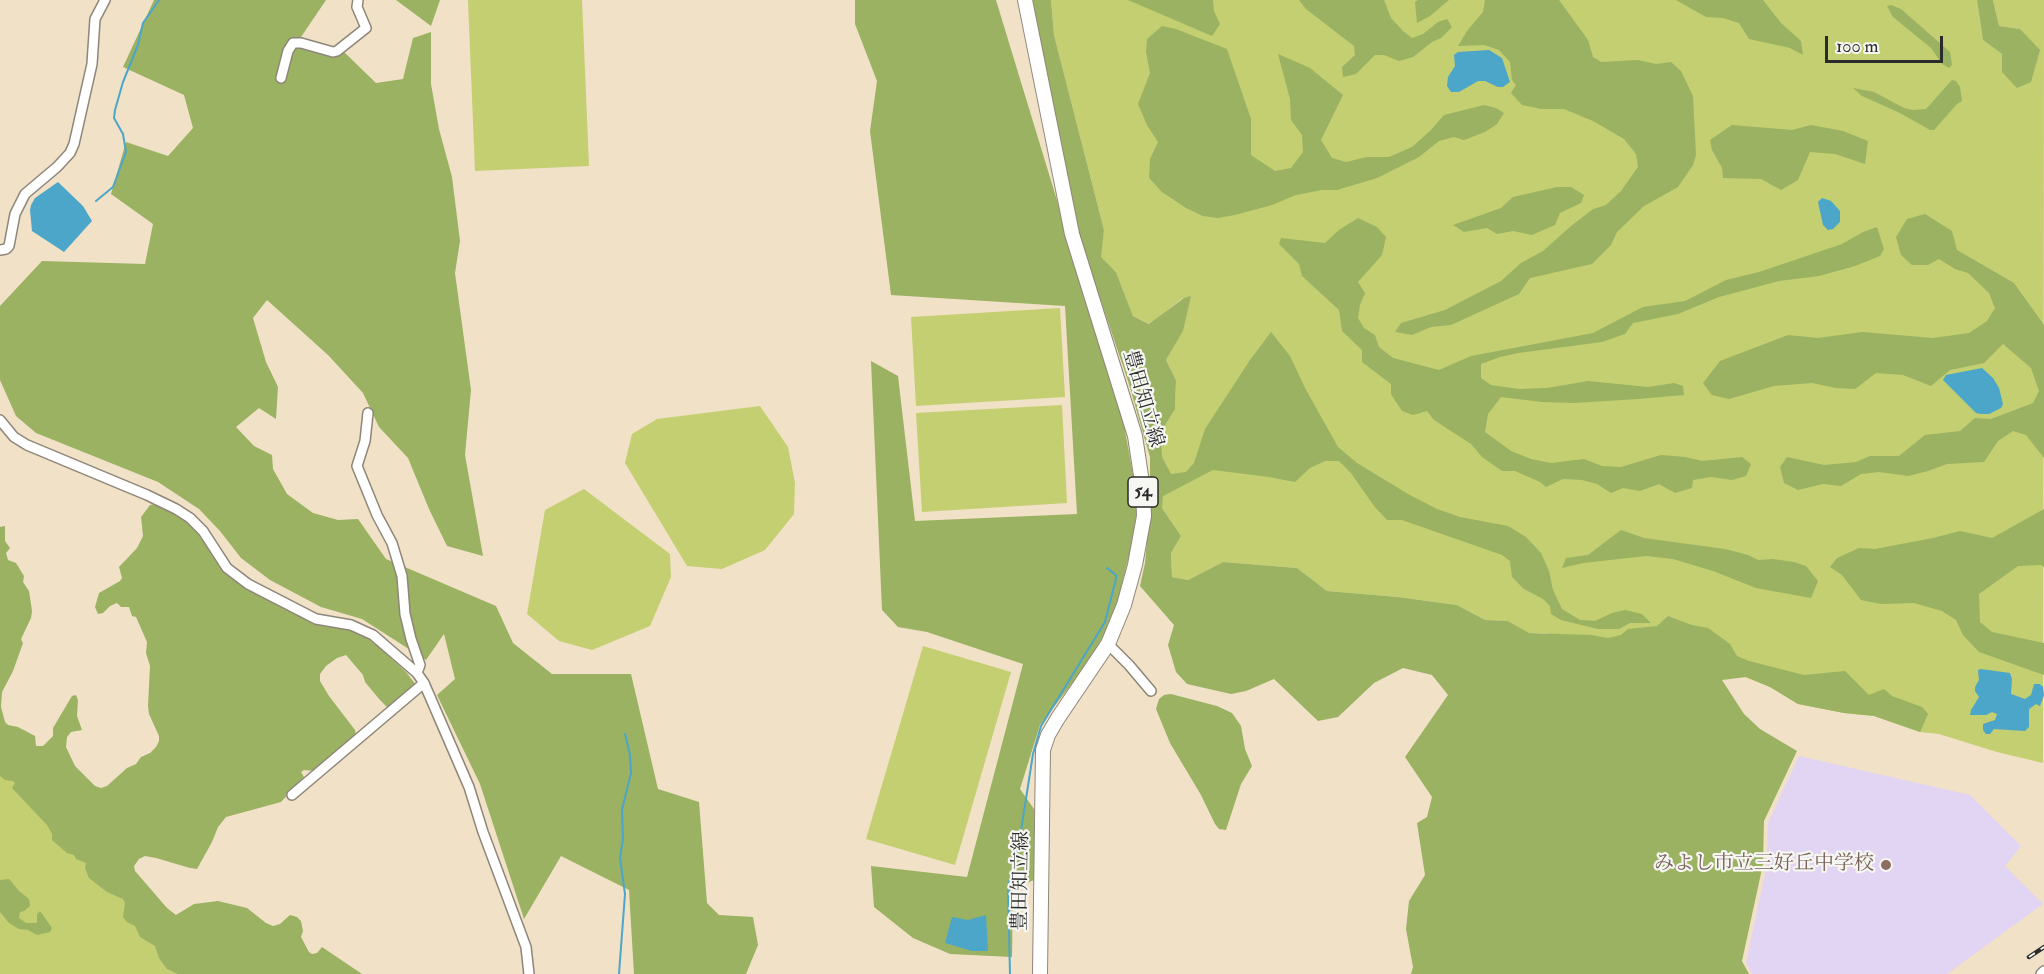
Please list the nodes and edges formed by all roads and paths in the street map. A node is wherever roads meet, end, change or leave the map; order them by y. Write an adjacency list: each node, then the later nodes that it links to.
1 (105, 0): 5 (street)
2 (357, 0): 4 (street)
3 (1025, 0): 8 (main road, 豊田知立線 / 54)
4 (281, 78)
5 (0, 250)
6 (368, 413): 9 (street)
7 (0, 420): 9 (street)
8 (1108, 644): 11 (street); 14 (main road, 豊田知立線 / 54)
9 (417, 674): 10 (street)
10 (424, 683): 12 (street); 13 (street)
11 (1151, 691)
12 (292, 795)
13 (529, 974)
14 (1040, 974)

